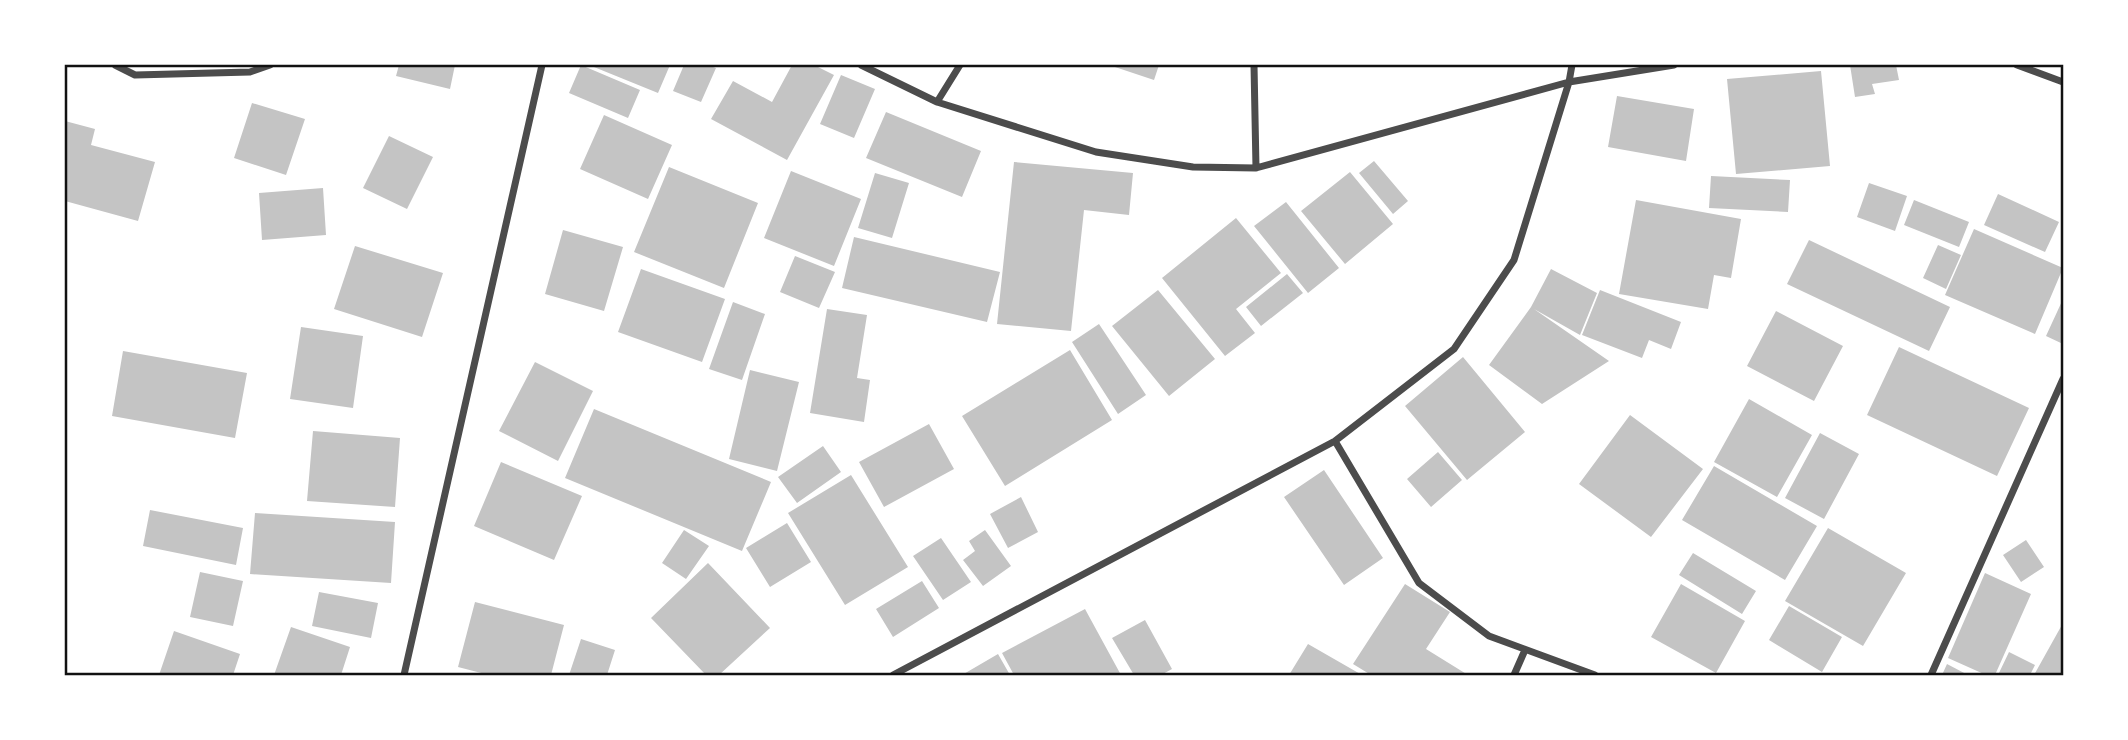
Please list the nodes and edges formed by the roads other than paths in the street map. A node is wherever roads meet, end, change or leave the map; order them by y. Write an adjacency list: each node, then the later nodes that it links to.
1 (115, 65): 2 (street)
2 (270, 65)
3 (542, 65): 17 (street)
4 (861, 65): 12 (street)
5 (960, 65): 12 (street)
6 (1254, 65): 13 (street)
7 (1572, 65): 10 (street)
8 (1674, 65): 10 (street)
9 (2017, 65): 11 (street)
10 (1569, 82): 13 (street); 15 (street)
11 (2063, 82)
12 (937, 102): 13 (street)
13 (1256, 168)
14 (2063, 379): 21 (street)
15 (1335, 441): 16 (street); 18 (street)
16 (1525, 650): 19 (street); 20 (street)
17 (404, 675)
18 (893, 675)
19 (1514, 675)
20 (1595, 675)
21 (1931, 675)

